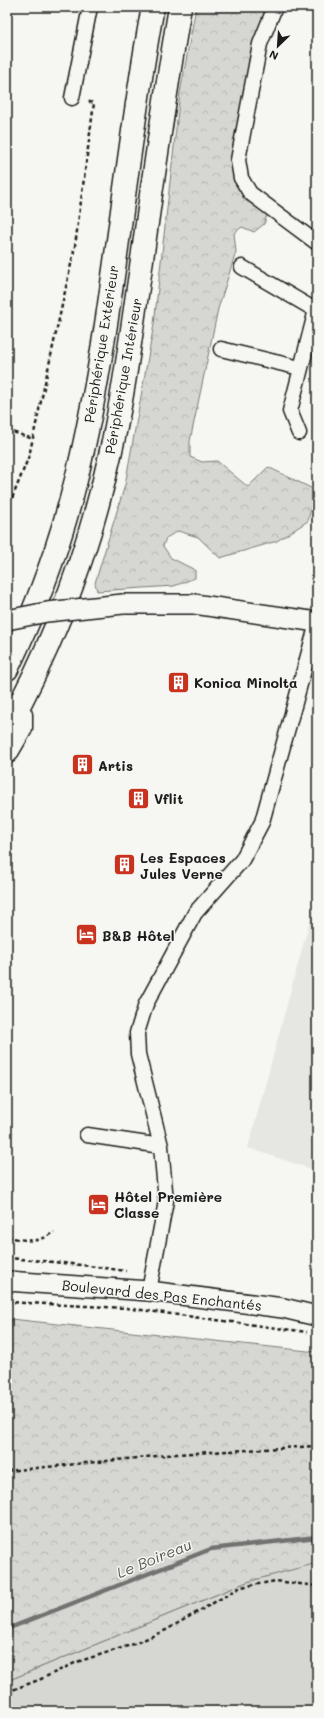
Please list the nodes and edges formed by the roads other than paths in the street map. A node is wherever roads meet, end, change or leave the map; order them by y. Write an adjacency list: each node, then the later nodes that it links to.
1 (90, 7): 5 (street)
2 (153, 7): 14 (highway, Périphérique Extérieur)
3 (180, 7): 15 (highway, Périphérique Intérieur)
4 (275, 7): 6 (street)
5 (72, 98)
6 (316, 240)
7 (242, 267): 8 (street)
8 (316, 309): 10 (street)
9 (221, 349): 10 (street)
10 (300, 368): 11 (street)
11 (299, 433)
12 (7, 620): 13 (main road, bridge)
13 (317, 622): 19 (street)
14 (7, 669)
15 (22, 700): 16 (highway, Périphérique Intérieur); 17 (highway)
16 (7, 728)
17 (7, 752)
18 (87, 1135): 19 (street)
19 (161, 1146): 21 (street)
20 (7, 1281): 21 (main road, Boulevard des Pas Enchantés)
21 (150, 1284): 23 (main road, Boulevard des Pas Enchantés)
22 (7, 1294): 23 (main road, Boulevard des Pas Enchantés)
23 (314, 1324)

